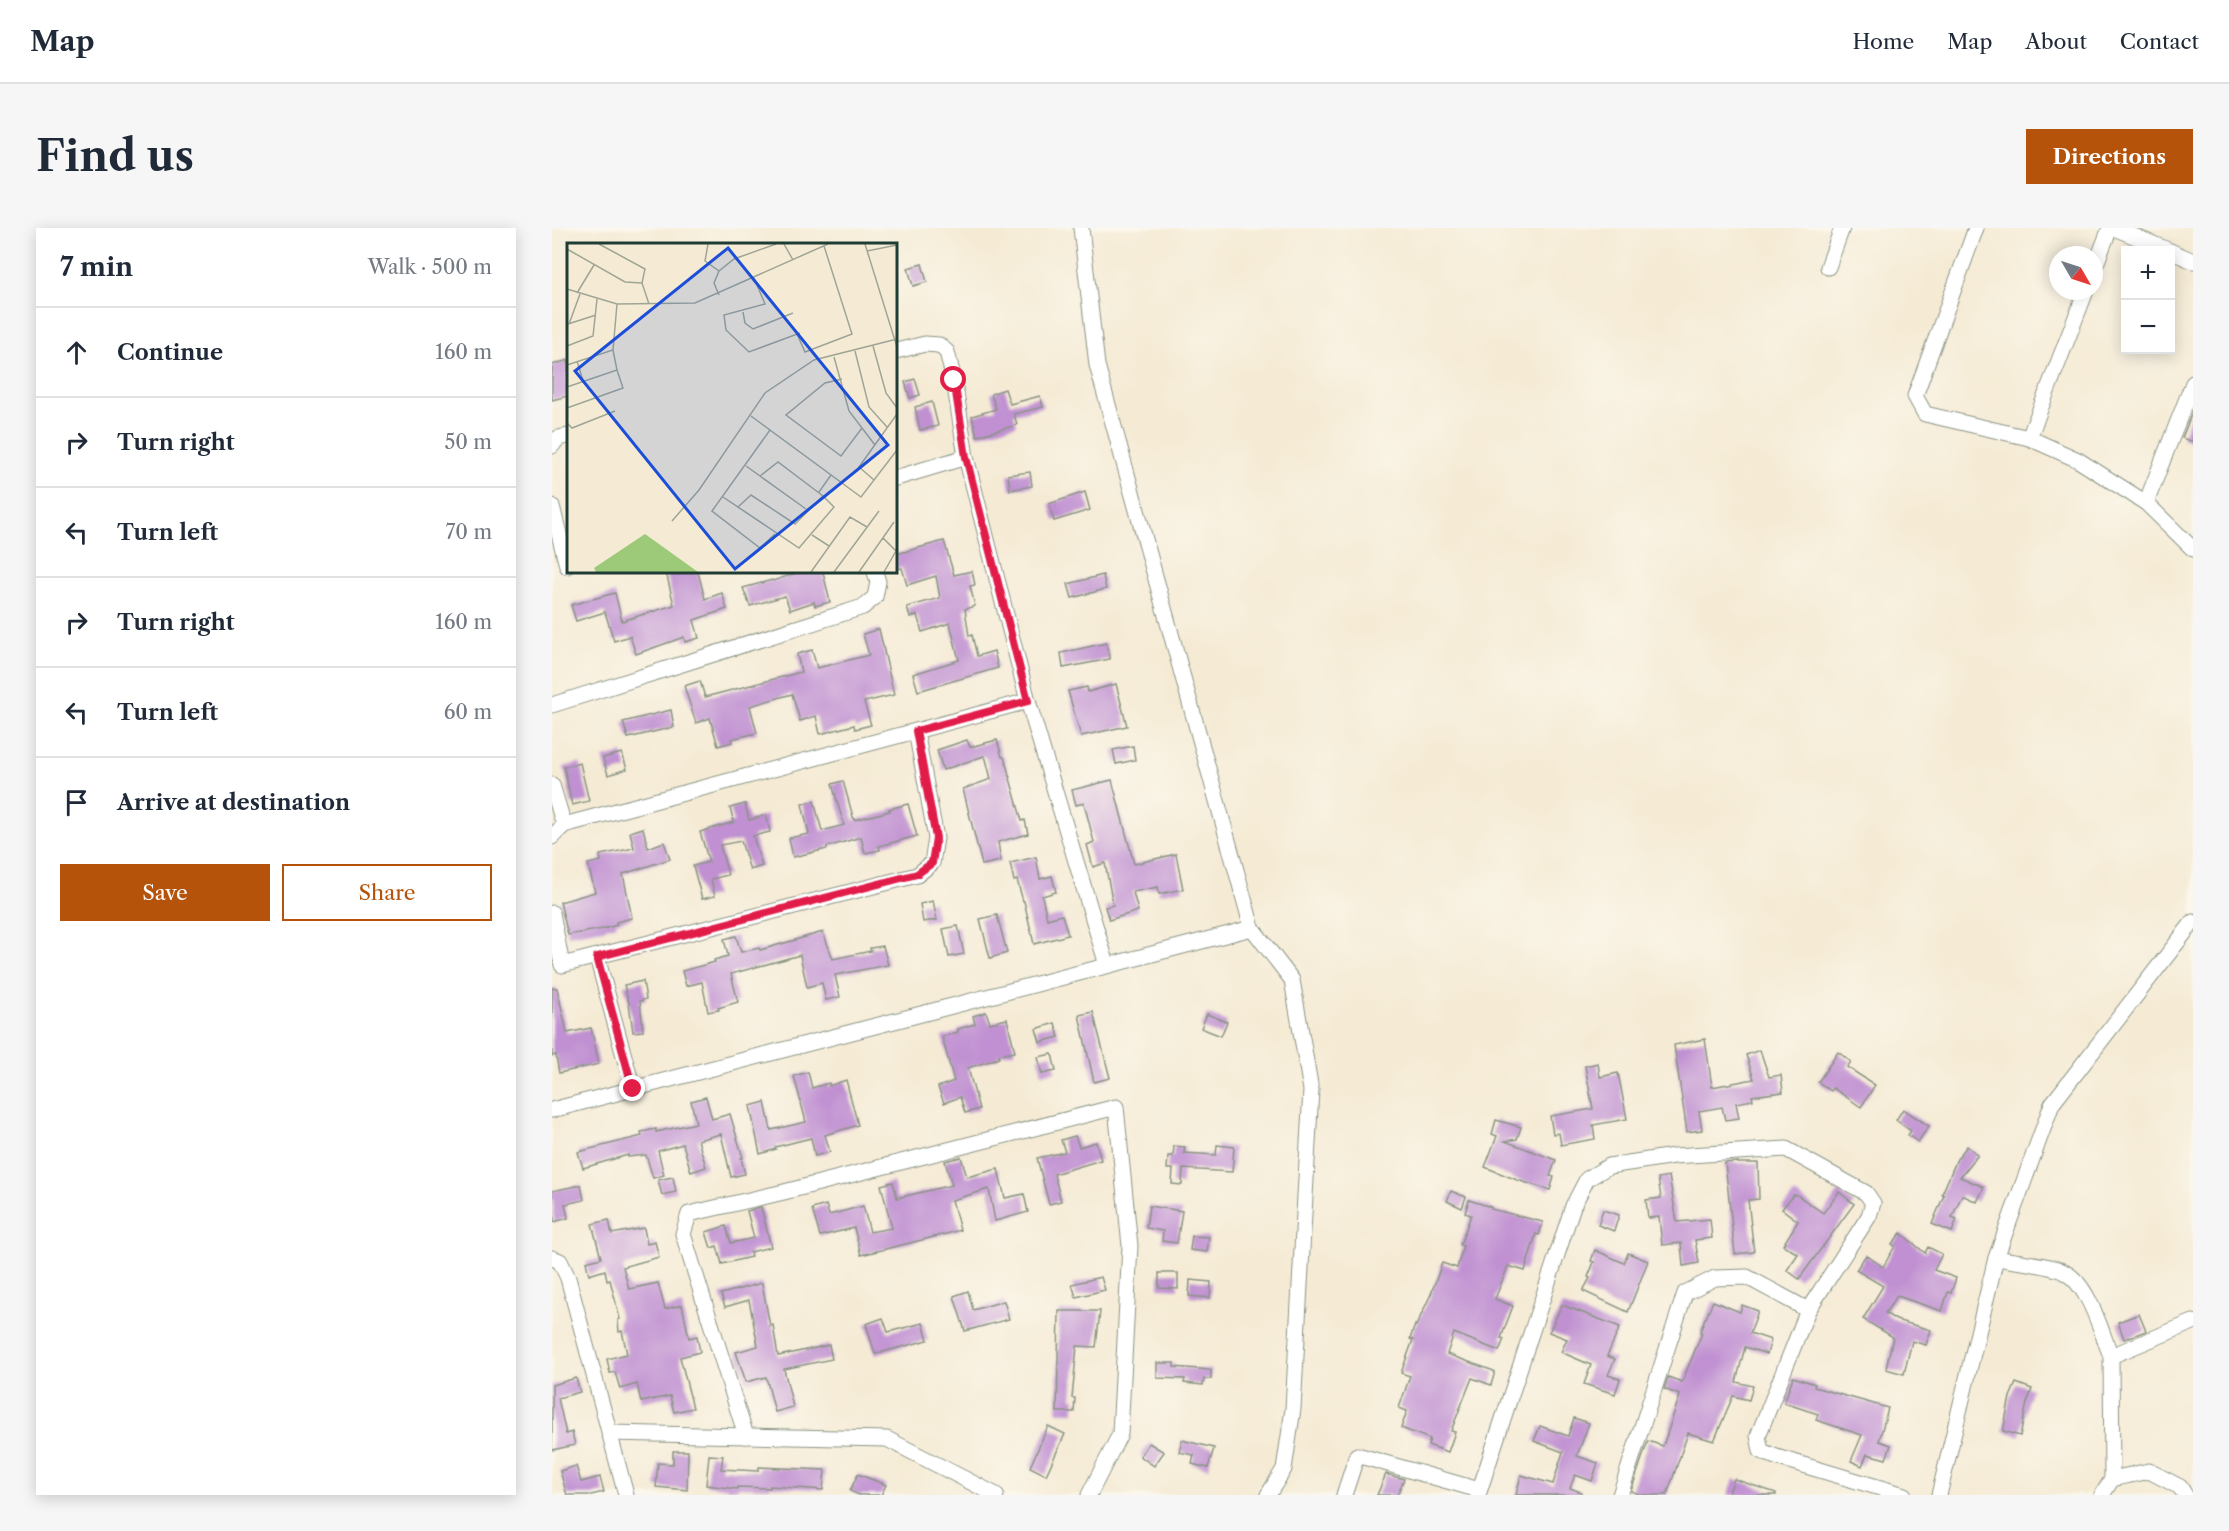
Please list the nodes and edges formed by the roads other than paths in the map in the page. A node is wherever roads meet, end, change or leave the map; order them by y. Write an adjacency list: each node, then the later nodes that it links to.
1 (1081, 228): 32 (street)
2 (1842, 228): 10 (street)
3 (1976, 228): 15 (street)
4 (2110, 228): 6 (street)
5 (2114, 228): 7 (street)
6 (2103, 246)
7 (2157, 246)
8 (2175, 254): 9 (street)
9 (2193, 261)
10 (1828, 267)
11 (2083, 300): 15 (street)
12 (897, 351): 17 (street)
13 (2193, 383): 19 (street)
14 (567, 436): 16 (street)
15 (2029, 438): 19 (street)
16 (552, 446)
17 (966, 457): 18 (street); 24 (street)
18 (897, 478)
19 (2146, 503): 21 (street)
20 (552, 506): 22 (street)
21 (2193, 549)
22 (562, 568)
23 (875, 573): 25 (street)
24 (1028, 701): 26 (street); 34 (street)
25 (552, 705)
26 (916, 731): 28 (street); 33 (street)
27 (552, 785): 28 (street)
28 (564, 825): 29 (street)
29 (552, 837)
30 (552, 913): 35 (street)
31 (2193, 922): 39 (street)
32 (1252, 928): 34 (street); 50 (street)
33 (597, 957): 35 (street); 36 (street)
34 (1107, 965): 36 (street)
35 (557, 967)
36 (633, 1089): 37 (street)
37 (552, 1110)
38 (552, 1258): 43 (street)
39 (1996, 1258): 42 (street); 54 (street)
40 (1808, 1310): 46 (street); 52 (street); 53 (street)
41 (2193, 1322): 42 (street)
42 (2111, 1356): 45 (street)
43 (609, 1433): 44 (street); 47 (street)
44 (746, 1436): 48 (street); 49 (street)
45 (2112, 1479): 55 (street); 56 (street)
46 (1478, 1493): 51 (street)
47 (626, 1495)
48 (996, 1495)
49 (1089, 1495)
50 (1268, 1495)
51 (1344, 1495)
52 (1620, 1495)
53 (1904, 1495)
54 (1939, 1495)
55 (2102, 1495)
56 (2185, 1495)

